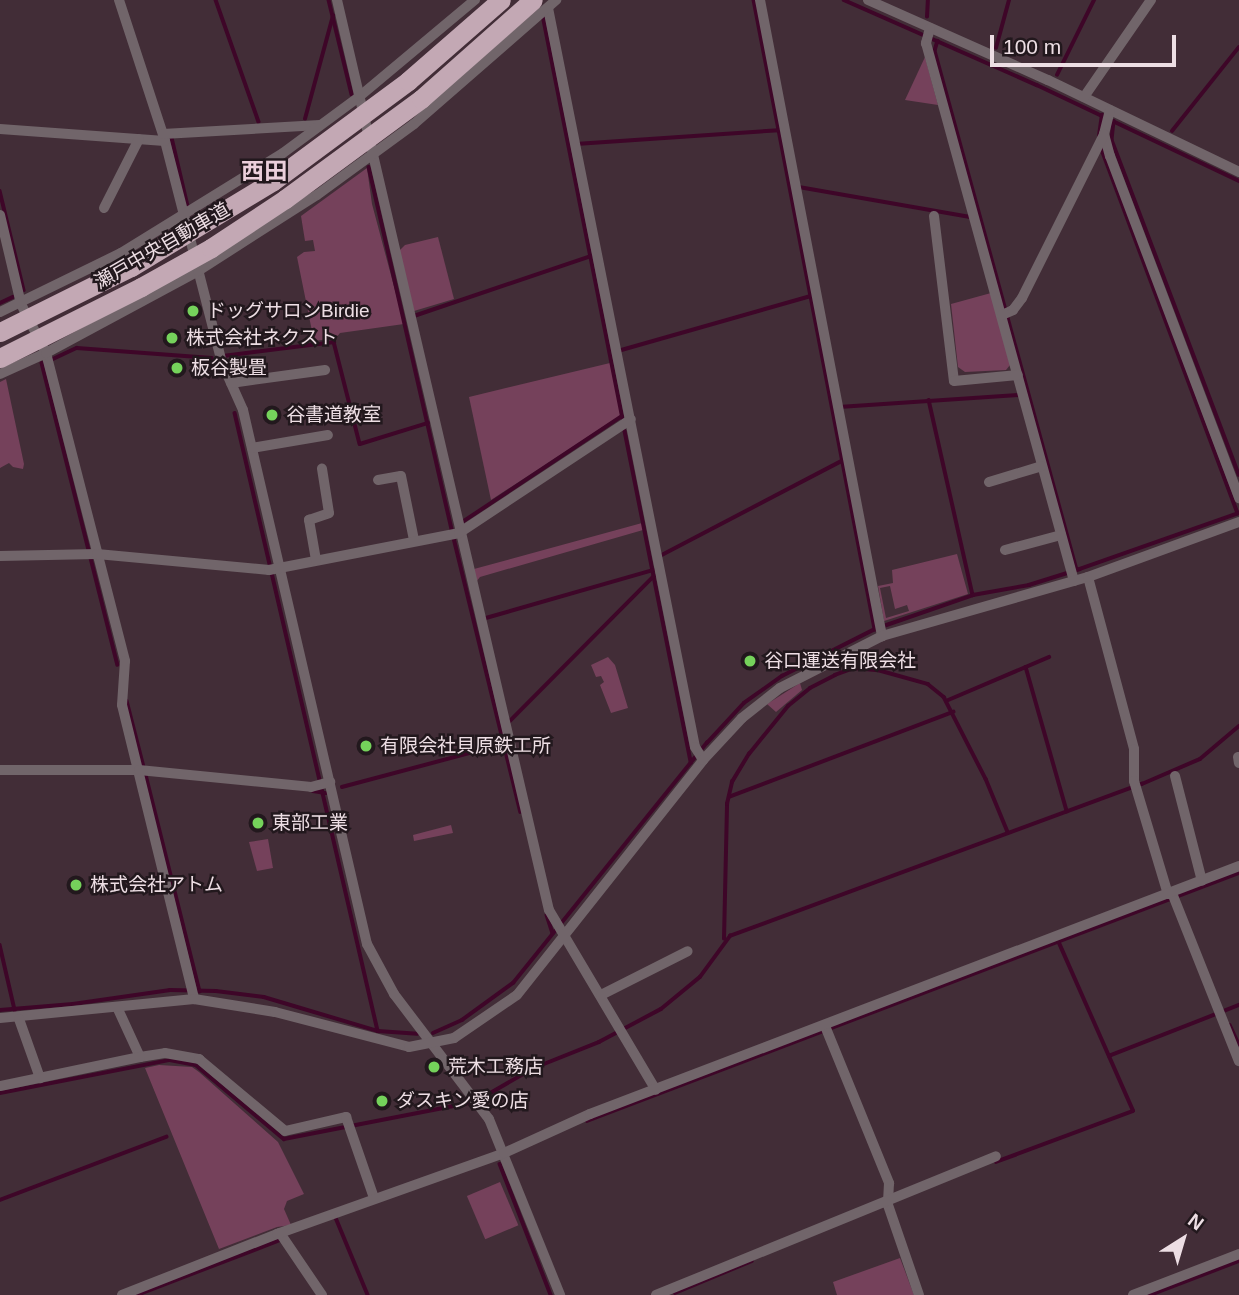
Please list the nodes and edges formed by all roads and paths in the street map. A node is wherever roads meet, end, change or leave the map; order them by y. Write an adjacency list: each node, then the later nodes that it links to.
1 (119, 0): 16 (street)
2 (337, 0): 10 (street)
3 (475, 0): 10 (street)
4 (500, 0): 28 (highway, 瀬戸中央自動車道, bridge)
5 (760, 0): 54 (street)
6 (868, 0): 9 (street)
7 (1151, 0): 11 (street)
8 (544, 7): 18 (street); 30 (highway, 瀬戸中央自動車道, bridge); 35 (street)
9 (928, 34): 11 (street); 27 (street)
10 (360, 96): 13 (street); 18 (street)
11 (1084, 97): 12 (street)
12 (1108, 116): 15 (street); 19 (street)
13 (320, 125): 16 (street); 22 (street)
14 (0, 129): 17 (street)
15 (1104, 134): 27 (street); 42 (street)
16 (164, 137): 17 (street); 22 (street)
17 (139, 139): 20 (street)
18 (372, 157): 24 (street); 44 (street)
19 (1239, 172)
20 (104, 208)
21 (0, 215): 25 (street)
22 (183, 215): 24 (street); 25 (street)
23 (934, 216): 33 (street)
24 (198, 271): 29 (street); 34 (street)
25 (21, 304): 26 (street); 29 (street)
26 (0, 312)
27 (1002, 315): 33 (street)
28 (0, 332)
29 (46, 353): 32 (street); 48 (street)
30 (0, 358)
31 (325, 370): 34 (street)
32 (0, 374)
33 (1018, 375): 38 (street)
34 (231, 383): 37 (street)
35 (631, 419): 44 (street); 55 (street)
36 (328, 435): 37 (street)
37 (252, 448): 51 (street)
38 (1042, 466): 41 (street); 45 (street)
39 (322, 470): 50 (street)
40 (378, 480): 46 (street)
41 (989, 482)
42 (1239, 498)
43 (1239, 522): 53 (street)
44 (456, 530): 46 (street); 63 (street)
45 (1061, 535): 47 (street); 52 (street)
46 (414, 540): 50 (street)
47 (1005, 550)
48 (92, 554): 49 (street); 51 (street); 57 (street)
49 (0, 556)
50 (316, 560): 51 (street)
51 (274, 569): 59 (street)
52 (1072, 575): 53 (street); 54 (street)
53 (1088, 577): 62 (street)
54 (881, 629): 55 (street)
55 (700, 755): 63 (street)
56 (0, 770): 57 (street)
57 (142, 772): 59 (street); 65 (street)
58 (1175, 776): 61 (street)
59 (325, 783): 71 (street)
60 (1239, 866): 61 (street)
61 (1202, 881): 62 (street)
62 (1172, 896): 70 (street); 73 (street)
63 (560, 929): 66 (street); 71 (street)
64 (688, 951): 66 (street)
65 (193, 994): 67 (street); 71 (street)
66 (601, 995): 76 (street)
67 (117, 1007): 69 (street); 72 (street)
68 (0, 1018): 69 (street)
69 (19, 1018): 74 (street)
70 (826, 1029): 76 (street); 80 (street)
71 (434, 1043): 77 (street)
72 (140, 1058): 74 (street); 79 (street)
73 (1239, 1060)
74 (40, 1078): 75 (street)
75 (0, 1086)
76 (656, 1090): 77 (street)
77 (504, 1153): 79 (street); 85 (street)
78 (996, 1156): 80 (street)
79 (374, 1198): 81 (street)
80 (888, 1202): 86 (street); 87 (street)
81 (280, 1233): 83 (street); 84 (street)
82 (1239, 1254): 88 (street)
83 (122, 1295)
84 (322, 1295)
85 (560, 1295)
86 (656, 1295)
87 (919, 1295)
88 (1133, 1295)

